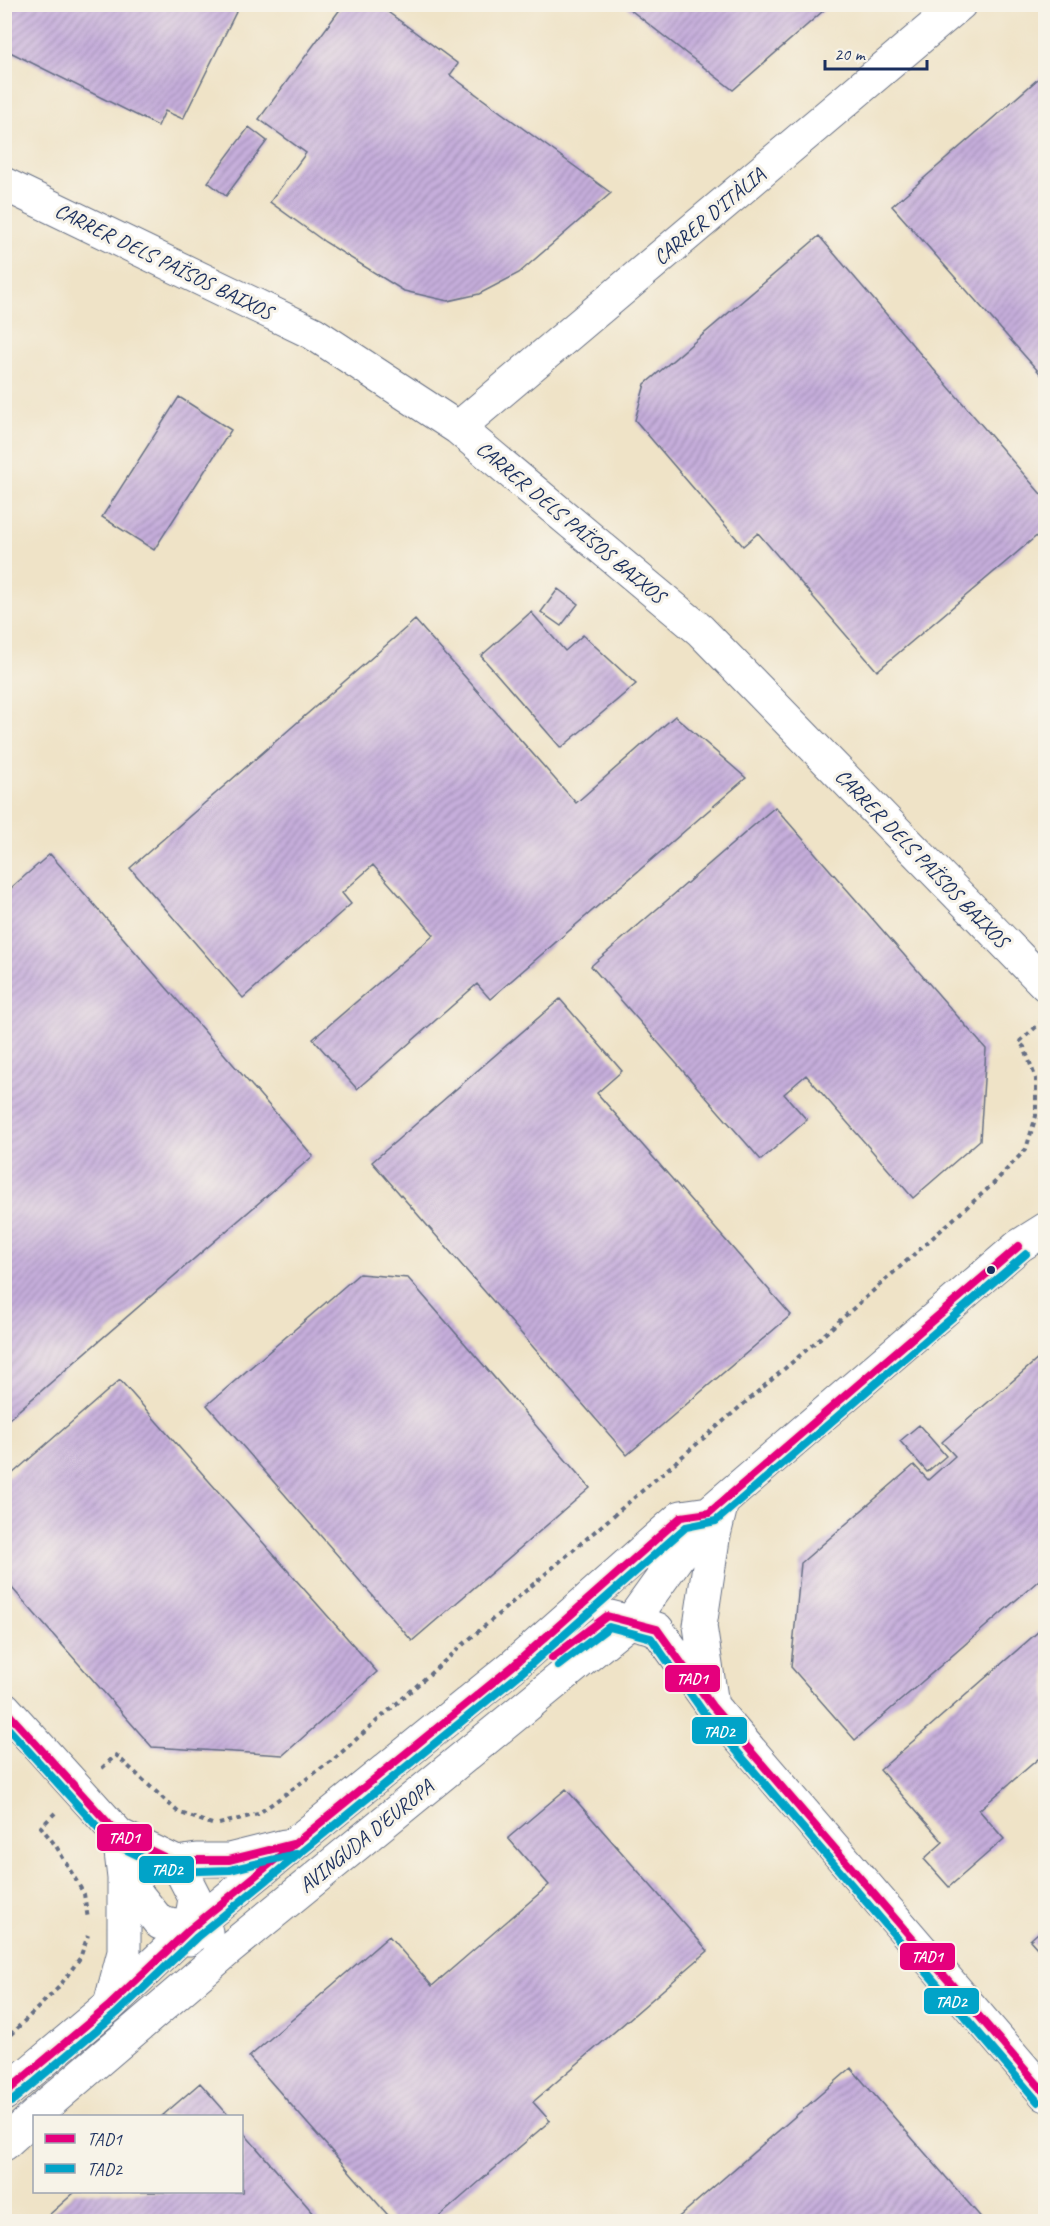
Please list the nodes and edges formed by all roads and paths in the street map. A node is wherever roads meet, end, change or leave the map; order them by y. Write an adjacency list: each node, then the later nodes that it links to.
1 (960, 4): 3 (street, CARRER D'ITÀLIA)
2 (4, 184): 3 (street, CARRER DELS PAÏSOS BAIXOS)
3 (458, 428): 4 (street, CARRER DELS PAÏSOS BAIXOS)
4 (1046, 985)
5 (1046, 1019): 13 (path)
6 (1046, 1205): 7 (street, AVINGUDA D'EUROPA)
7 (1032, 1238): 8 (street, AVINGUDA D'EUROPA)
8 (715, 1507): 9 (street, AVINGUDA D'EUROPA); 10 (street); 12 (street, AVINGUDA D'EUROPA)
9 (629, 1622): 10 (street); 12 (street); 14 (street, AVINGUDA D'EUROPA)
10 (712, 1706): 25 (street)
11 (4, 1708): 13 (street)
12 (442, 1724): 16 (street, AVINGUDA D'EUROPA)
13 (78, 1789): 15 (street); 19 (path)
14 (370, 1832): 20 (street); 26 (street, AVINGUDA D'EUROPA)
15 (119, 1835): 17 (street); 18 (street)
16 (296, 1843): 17 (street); 20 (street, AVINGUDA D'EUROPA)
17 (177, 1863): 20 (street)
18 (124, 1878): 20 (street); 22 (street)
19 (88, 1921)
20 (190, 1929): 22 (street, AVINGUDA D'EUROPA); 26 (street)
21 (90, 1930): 23 (path)
22 (110, 2005): 24 (street, AVINGUDA D'EUROPA)
23 (4, 2041)
24 (4, 2094)
25 (1046, 2095)
26 (50, 2102): 27 (street, AVINGUDA D'EUROPA)
27 (36, 2115)
28 (33, 2118): 29 (street, AVINGUDA D'EUROPA)
29 (4, 2144)

